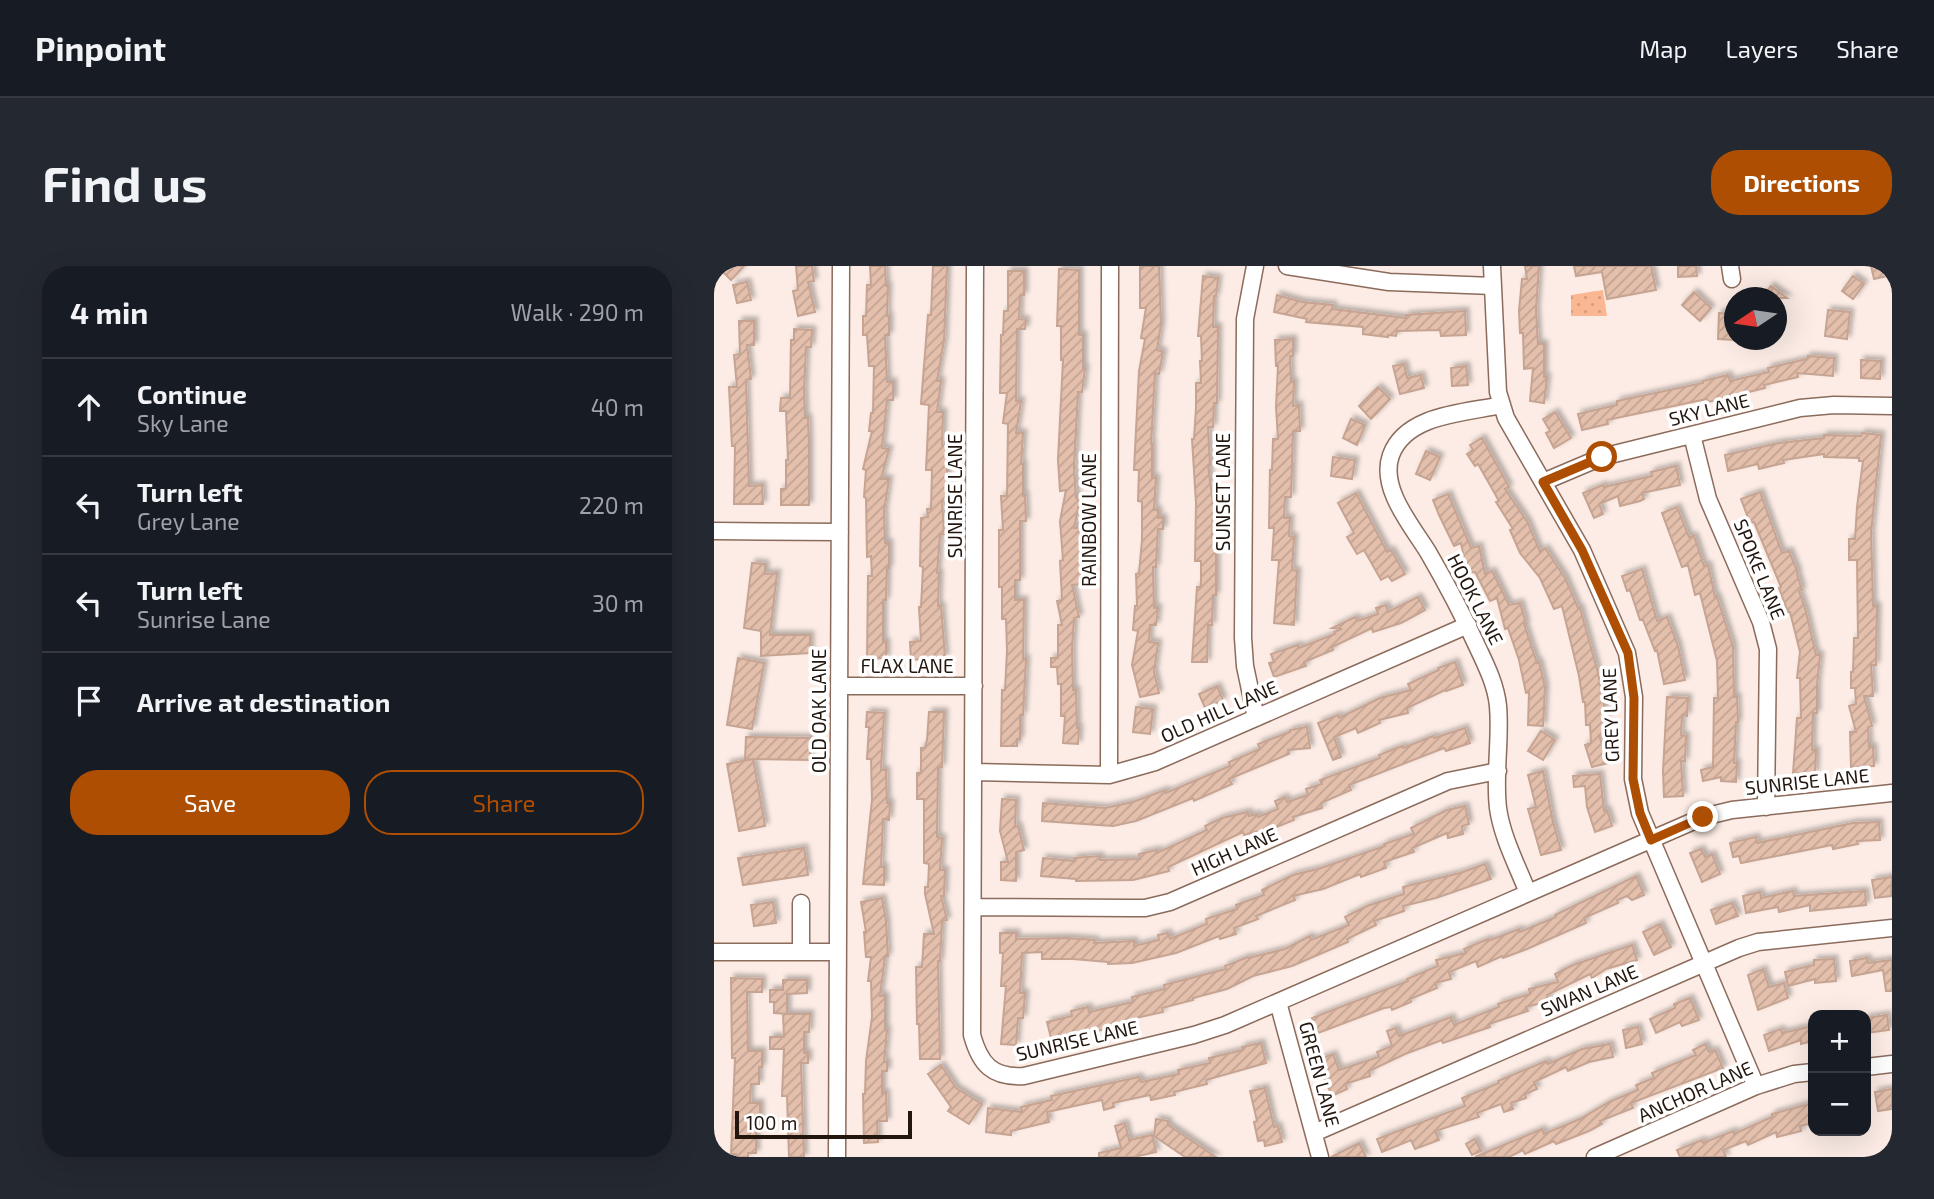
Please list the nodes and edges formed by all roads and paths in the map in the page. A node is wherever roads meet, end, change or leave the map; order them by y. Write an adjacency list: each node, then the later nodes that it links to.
1 (841, 266): 13 (street, OLD OAK LANE)
2 (975, 266): 16 (street, SUNRISE LANE)
3 (1110, 266): 20 (street, RAINBOW LANE)
4 (1255, 266): 17 (street, SUNSET LANE)
5 (1287, 266): 7 (street)
6 (1492, 266): 7 (street, GREY LANE)
7 (1493, 286): 8 (street, GREY LANE)
8 (1502, 405): 11 (street, GREY LANE); 14 (street, HOOK LANE)
9 (1892, 406): 10 (street, SKY LANE)
10 (1692, 435): 11 (street, SKY LANE); 22 (street, SPOKE LANE)
11 (1543, 482): 23 (street, GREY LANE)
12 (714, 531): 13 (street)
13 (840, 532): 15 (street, OLD OAK LANE)
14 (1468, 625): 17 (street, OLD HILL LANE); 18 (street, HOOK LANE)
15 (839, 686): 16 (street, FLAX LANE); 30 (street, OLD OAK LANE)
16 (974, 687): 19 (street, SUNRISE LANE)
17 (1256, 718): 20 (street, OLD HILL LANE)
18 (1498, 771): 24 (street, HOOK LANE); 26 (street, HIGH LANE)
19 (974, 772): 20 (street, OLD HILL LANE); 26 (street, SUNRISE LANE)
20 (1108, 775)
21 (1892, 793): 22 (street, SUNRISE LANE)
22 (1766, 807): 23 (street, SUNRISE LANE)
23 (1651, 840): 24 (street, SUNRISE LANE); 31 (street, GREY LANE)
24 (1528, 893): 32 (street, SUNRISE LANE)
25 (801, 903): 29 (street)
26 (973, 907): 32 (street, SUNRISE LANE)
27 (1892, 928): 31 (street, SWAN LANE)
28 (714, 951): 29 (street)
29 (801, 952): 30 (street)
30 (838, 952): 38 (street, OLD OAK LANE)
31 (1706, 962): 36 (street, GREY LANE); 37 (street, SWAN LANE)
32 (1278, 1002): 37 (street, GREEN LANE)
33 (1892, 1064): 34 (street)
34 (1871, 1066)
35 (1808, 1073): 36 (street, ANCHOR LANE)
36 (1756, 1086): 40 (street, ANCHOR LANE)
37 (1314, 1133): 39 (street, GREEN LANE)
38 (837, 1157)
39 (1320, 1157)
40 (1595, 1157)

